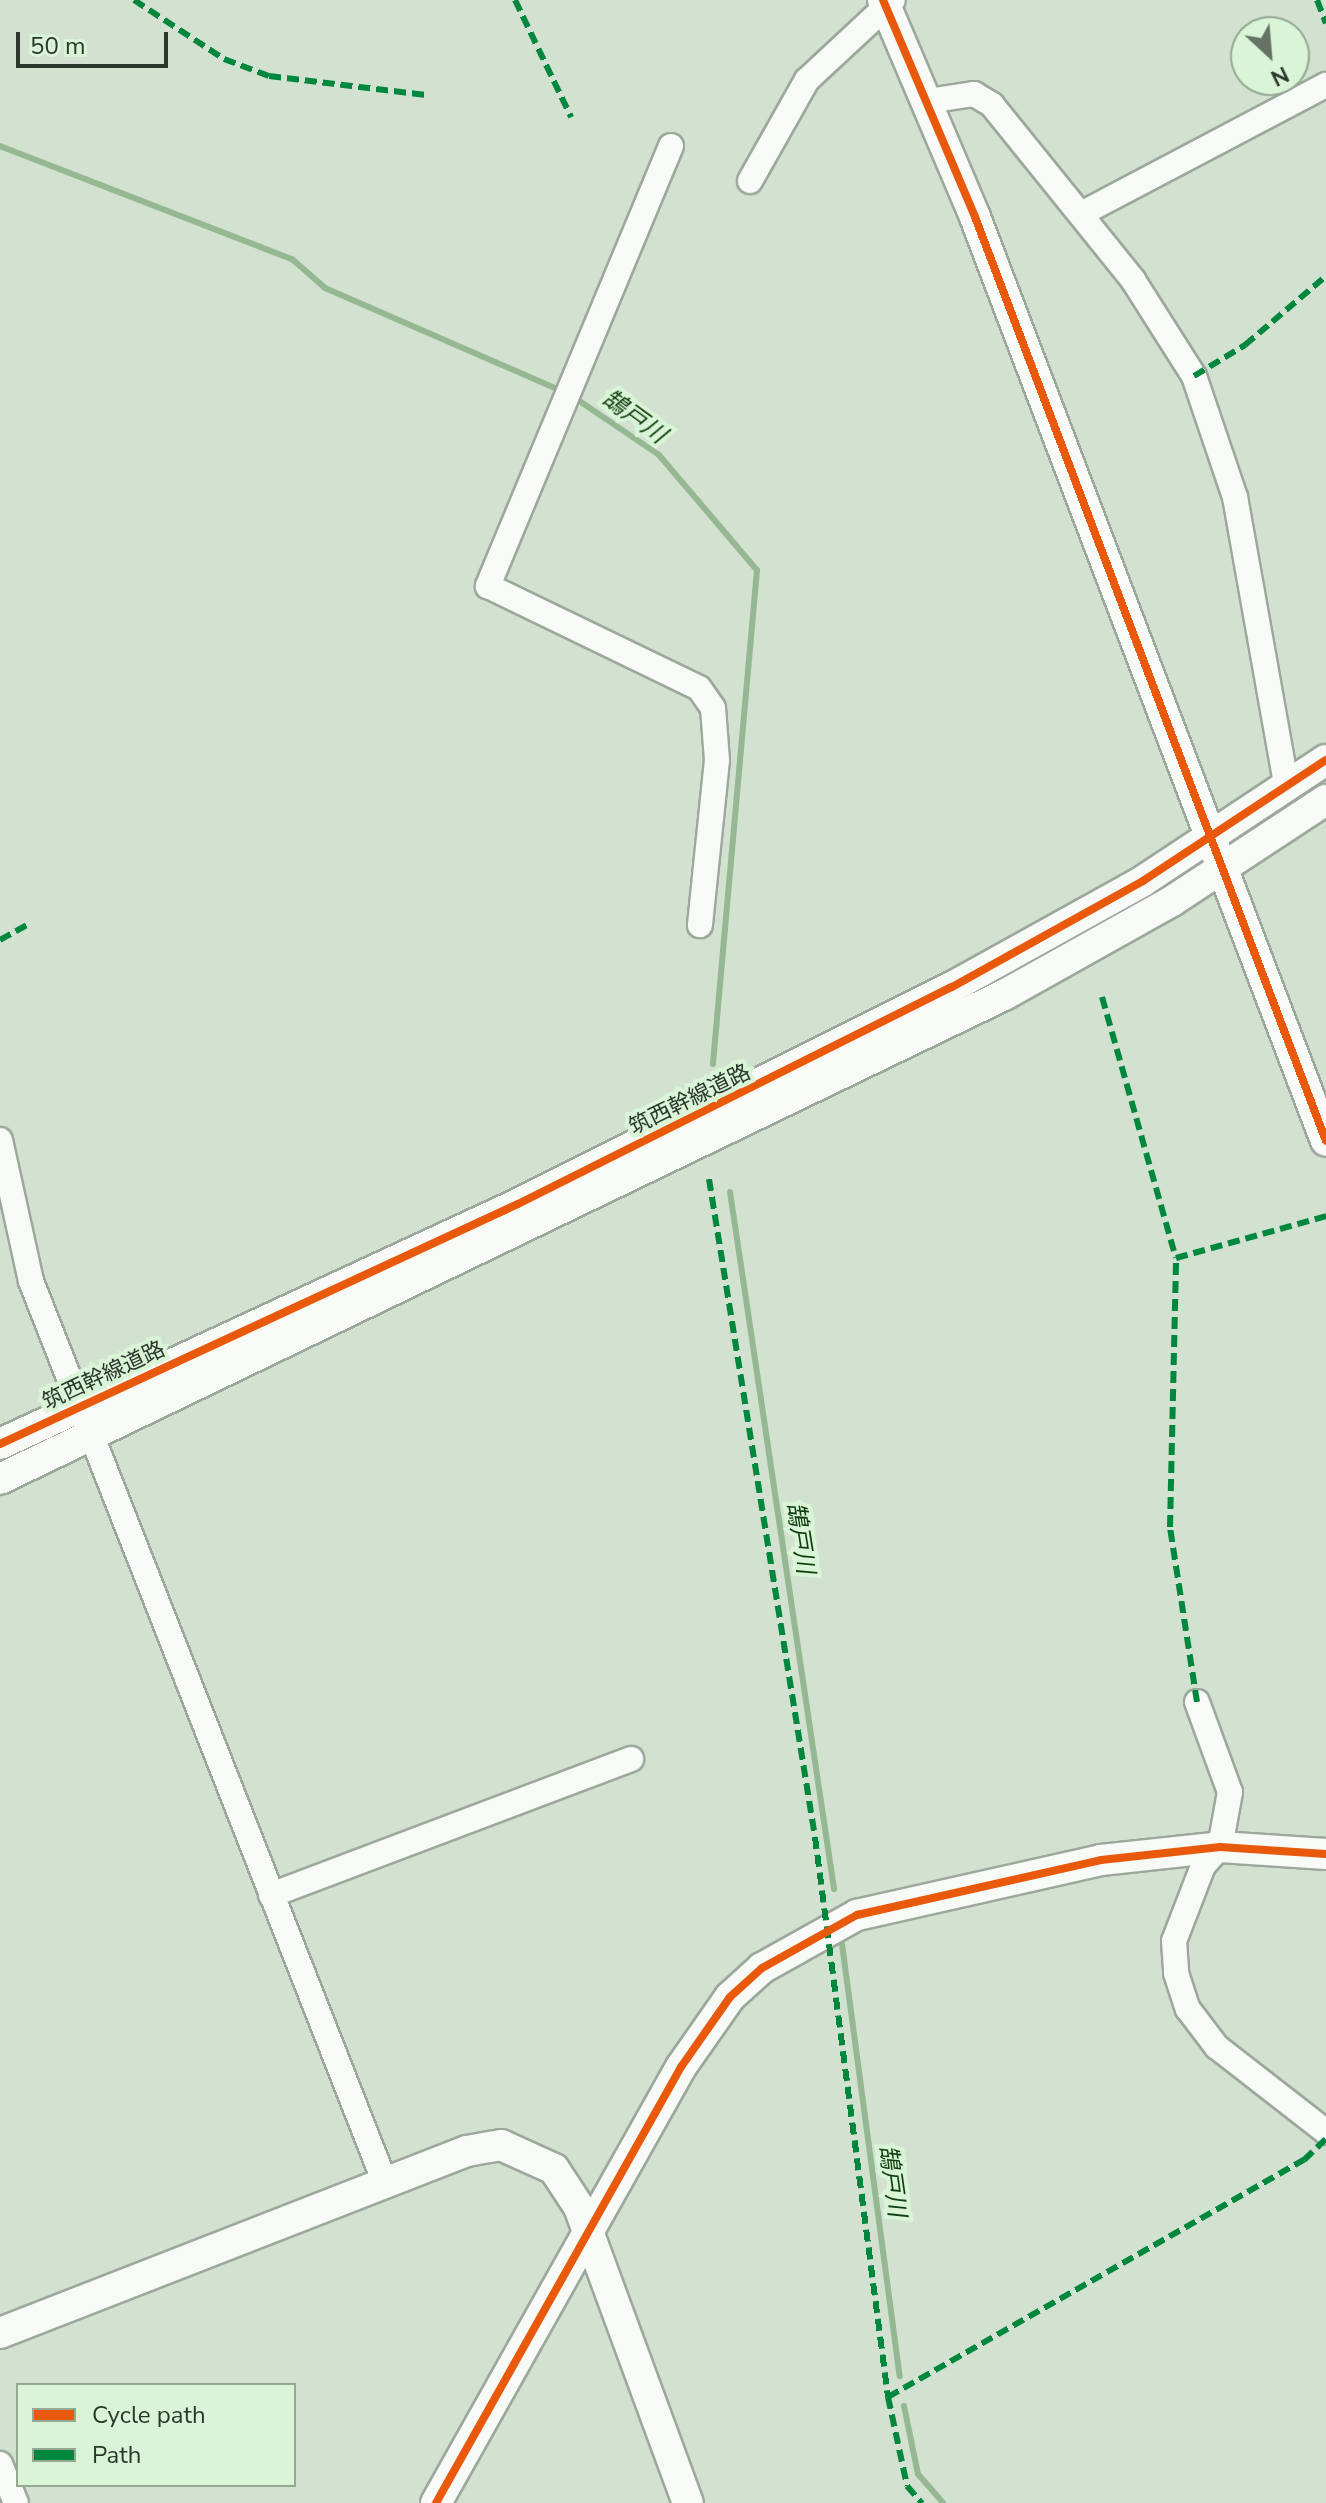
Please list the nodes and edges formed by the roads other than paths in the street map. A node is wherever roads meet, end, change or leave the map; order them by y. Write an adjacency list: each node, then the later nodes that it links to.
1 (887, 1): 3 (street); 5 (street)
2 (1326, 85): 6 (street)
3 (928, 101): 6 (street); 10 (street)
4 (671, 146): 12 (street)
5 (750, 181)
6 (1081, 214): 8 (street)
7 (1326, 760): 8 (street, 筑西幹線道路)
8 (1287, 788): 10 (street, 筑西幹線道路)
9 (1326, 800): 11 (street, 筑西幹線道路)
10 (1210, 839): 11 (street); 15 (street, 筑西幹線道路)
11 (1221, 871): 14 (street); 16 (street, 筑西幹線道路)
12 (700, 925)
13 (0, 1140): 15 (street)
14 (1326, 1141)
15 (79, 1408): 16 (street); 17 (street, 筑西幹線道路)
16 (91, 1438): 18 (street, 筑西幹線道路); 23 (street)
17 (0, 1444)
18 (0, 1479)
19 (1197, 1702): 21 (street)
20 (631, 1759): 23 (street)
21 (1220, 1847): 22 (street); 24 (street); 26 (street)
22 (1326, 1854)
23 (271, 1895): 25 (street)
24 (1326, 2132)
25 (385, 2183): 26 (street); 27 (street)
26 (586, 2230): 30 (street); 31 (street)
27 (0, 2333)
28 (0, 2464): 29 (street)
29 (16, 2503)
30 (436, 2503)
31 (688, 2503)

